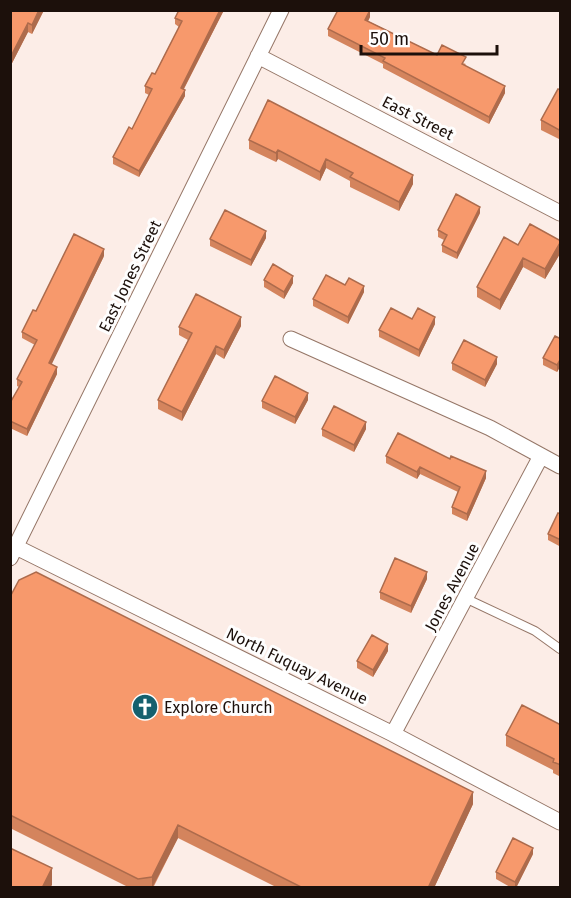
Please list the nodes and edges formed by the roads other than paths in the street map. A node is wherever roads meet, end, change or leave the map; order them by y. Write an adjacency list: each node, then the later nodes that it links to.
1 (281, 10): 2 (street, East Jones Street)
2 (258, 56): 3 (street, East Street); 7 (street, East Jones Street)
3 (561, 213)
4 (291, 339): 5 (street)
5 (541, 456): 6 (street); 8 (street, Jones Avenue)
6 (561, 466)
7 (13, 553): 10 (street, North Fuquay Avenue)
8 (467, 599): 9 (lane); 10 (street, Jones Avenue)
9 (561, 649)
10 (393, 734): 11 (street, North Fuquay Avenue)
11 (561, 822)

